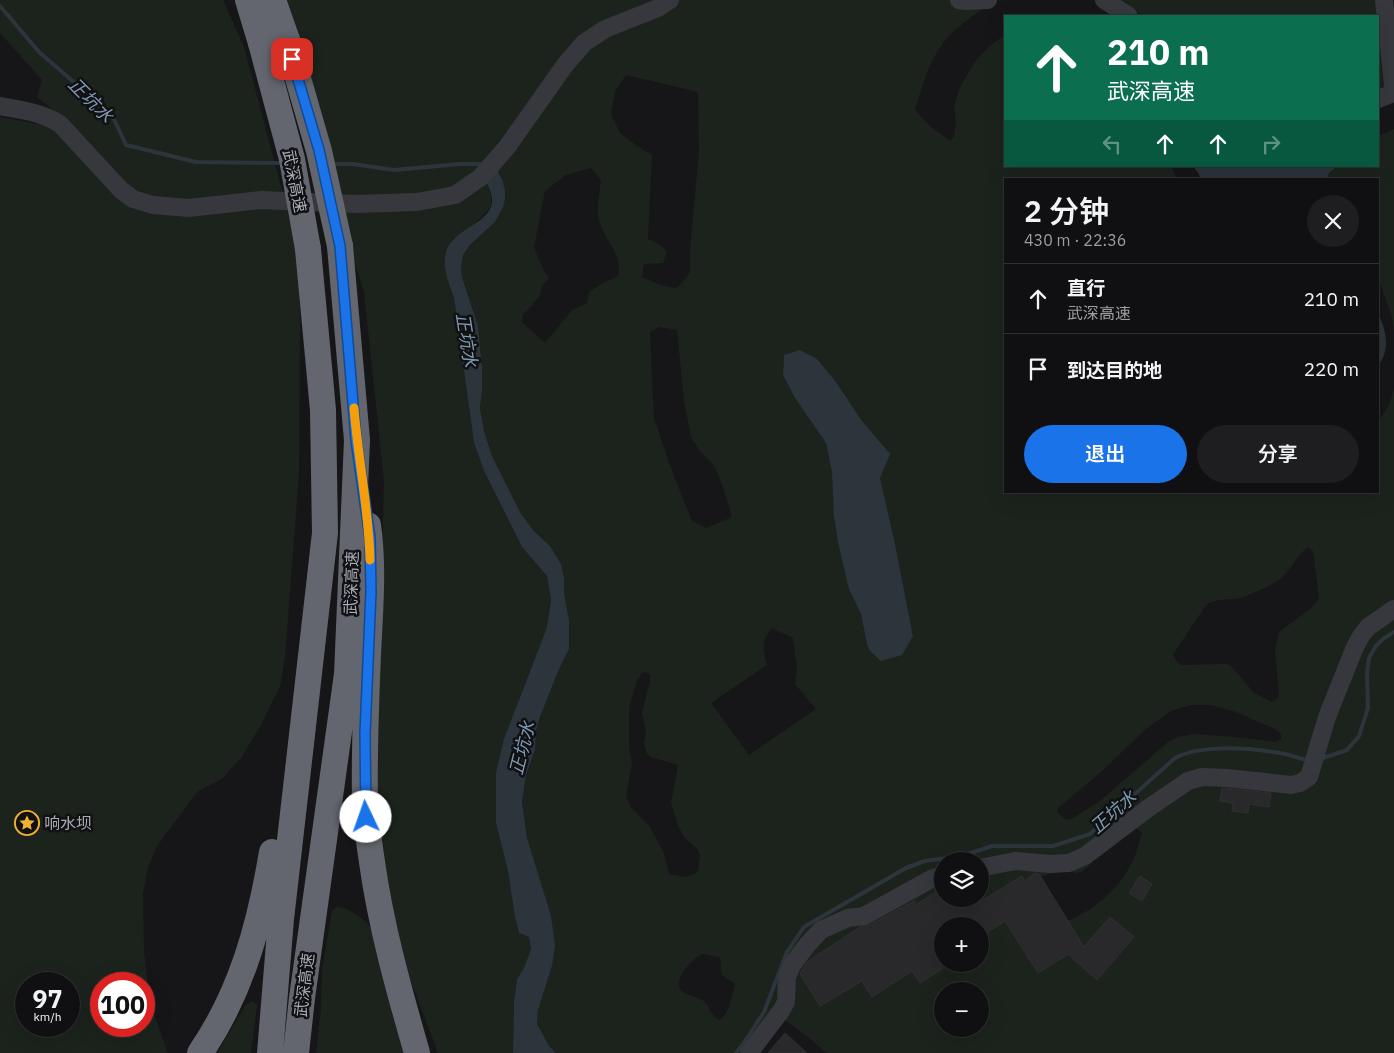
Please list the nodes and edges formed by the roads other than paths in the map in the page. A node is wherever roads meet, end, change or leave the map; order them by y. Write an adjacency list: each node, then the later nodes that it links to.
1 (248, 0): 12 (highway, 武深高速, bridge)
2 (272, 0): 11 (highway, 武深高速, bridge)
3 (670, 0): 10 (street)
4 (959, 0): 5 (street)
5 (988, 0)
6 (1104, 0): 8 (street)
7 (1384, 0): 9 (street)
8 (1127, 15)
9 (1379, 99)
10 (0, 106)
11 (356, 440): 18 (highway, 武深高速); 19 (highway)
12 (325, 533): 16 (highway); 17 (highway, 武深高速)
13 (1394, 609): 14 (street)
14 (989, 866)
15 (934, 878): 20 (street)
16 (200, 1053)
17 (270, 1053)
18 (296, 1053)
19 (417, 1053)
20 (749, 1053)

